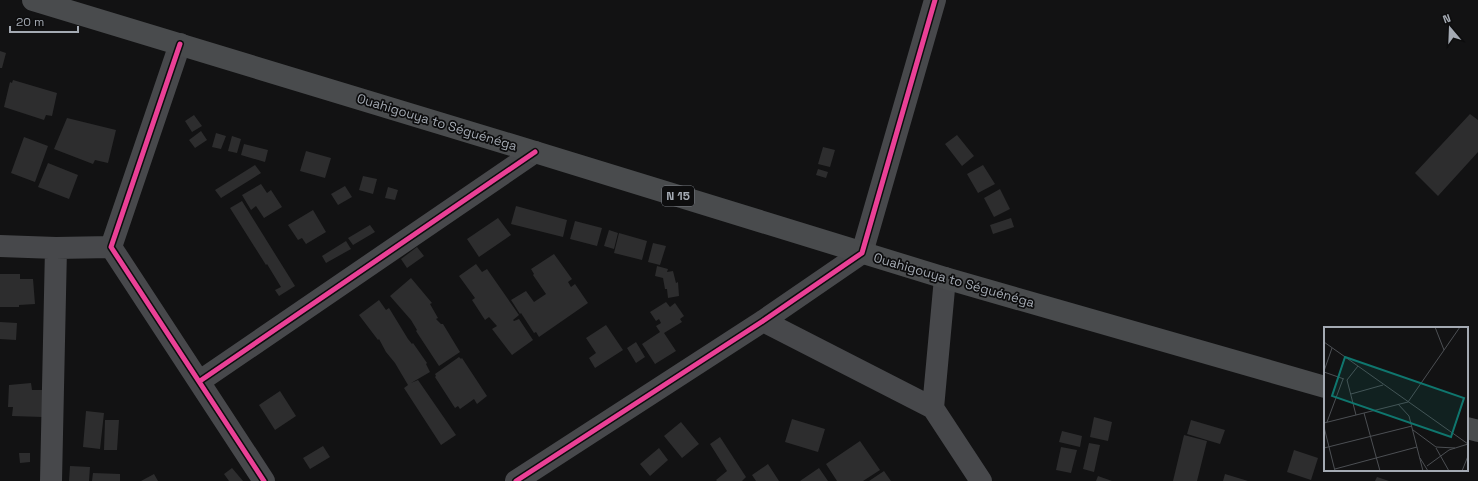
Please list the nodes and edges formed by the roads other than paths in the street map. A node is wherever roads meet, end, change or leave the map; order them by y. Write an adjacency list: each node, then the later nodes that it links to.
1 (33, 0): 3 (main road, Ouahigouya to Séguénéga / N 15)
2 (935, 0): 8 (street)
3 (180, 44): 4 (main road, Ouahigouya to Séguénéga / N 15); 6 (street)
4 (535, 152): 8 (main road, Ouahigouya to Séguénéga / N 15); 11 (street)
5 (0, 246): 7 (street)
6 (111, 247): 7 (street); 11 (street)
7 (56, 248): 16 (street)
8 (862, 253): 9 (main road, Ouahigouya to Séguénéga / N 15); 10 (street)
9 (945, 278): 12 (main road, Ouahigouya to Séguénéga / N 15); 13 (street)
10 (763, 321): 13 (street); 18 (street)
11 (200, 381): 17 (street)
12 (1324, 387)
13 (933, 408): 19 (street)
14 (1468, 428): 15 (main road)
15 (1478, 431)
16 (51, 481)
17 (264, 481)
18 (516, 481)
19 (981, 481)

